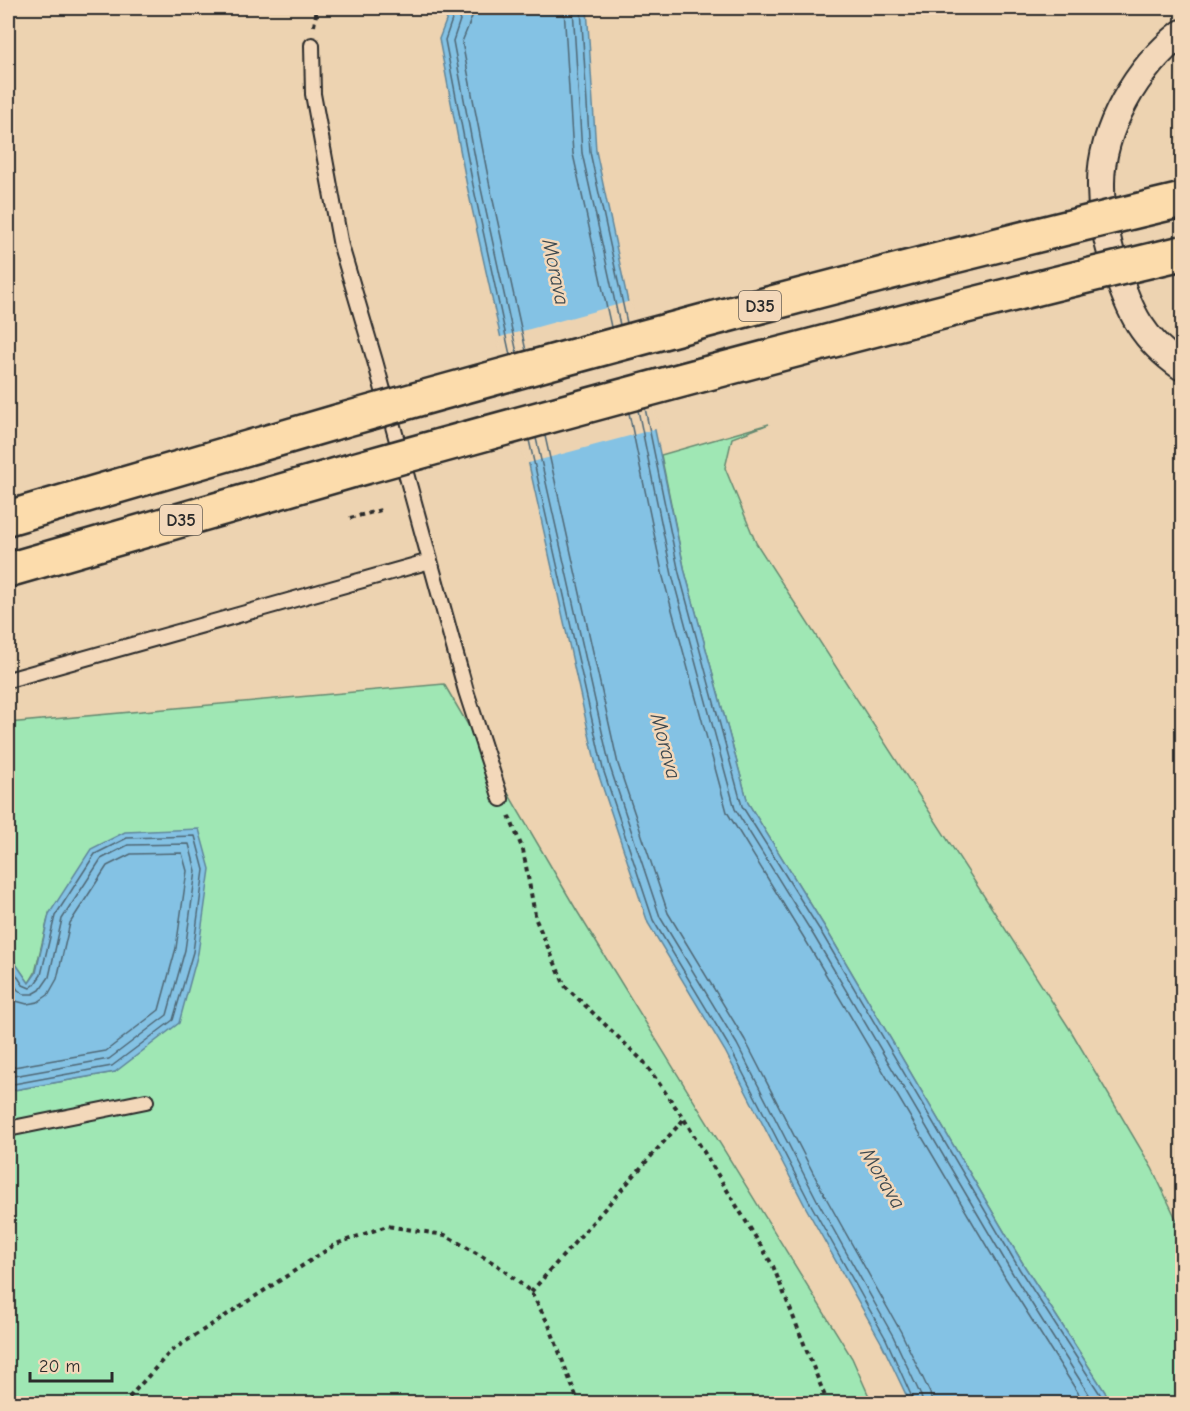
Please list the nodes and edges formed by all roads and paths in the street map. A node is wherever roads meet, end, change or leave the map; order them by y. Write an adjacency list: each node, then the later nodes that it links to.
1 (1182, 33): 5 (street)
2 (312, 45): 9 (lane)
3 (1182, 200): 7 (highway, D35, bridge)
4 (1182, 253): 10 (highway, D35, bridge)
5 (1182, 367)
6 (381, 510): 8 (path)
7 (8, 518)
8 (350, 518)
9 (430, 561): 11 (lane); 12 (lane)
10 (8, 570)
11 (8, 680)
12 (501, 799): 14 (path)
13 (146, 1101): 15 (lane)
14 (684, 1119): 16 (path); 19 (path)
15 (8, 1129)
16 (531, 1292): 17 (path); 18 (path)
17 (123, 1404)
18 (579, 1404)
19 (828, 1404)

